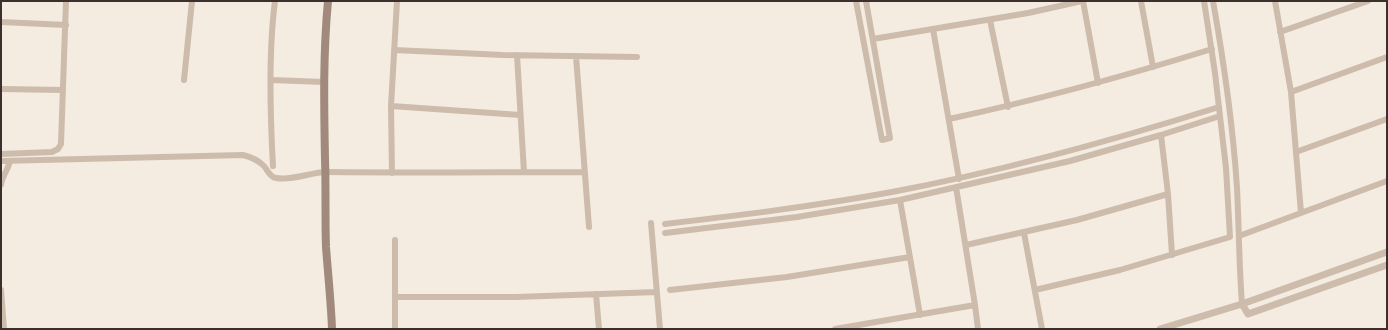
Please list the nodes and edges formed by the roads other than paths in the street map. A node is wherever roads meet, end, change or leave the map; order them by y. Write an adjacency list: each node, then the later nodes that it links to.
1 (66, 1): 17 (street)
2 (192, 1): 28 (street)
3 (275, 1): 29 (street)
4 (328, 1): 30 (main road)
5 (397, 1): 22 (street)
6 (856, 1): 14 (street)
7 (1083, 1): 15 (street); 31 (street)
8 (1141, 1): 27 (street)
9 (1204, 1): 21 (street)
10 (1213, 1): 68 (street)
11 (1275, 1): 19 (street)
12 (1368, 1): 19 (street)
13 (867, 4): 14 (street); 20 (street)
14 (858, 9): 20 (street)
15 (990, 20): 18 (street); 36 (street)
16 (1, 22): 17 (street)
17 (66, 25): 33 (street)
18 (933, 29): 20 (street); 42 (street)
19 (1280, 32): 34 (street)
20 (873, 39)
21 (1212, 49): 27 (street); 37 (street)
22 (394, 50): 23 (street); 35 (street)
23 (517, 55): 24 (street); 38 (street)
24 (576, 56): 25 (street); 52 (street)
25 (637, 57)
26 (1387, 57): 34 (street)
27 (1153, 67): 31 (street)
28 (184, 80)
29 (271, 80): 30 (street); 49 (street)
30 (324, 82): 50 (main road)
31 (1098, 83): 36 (street)
32 (1, 89): 33 (street)
33 (63, 90): 46 (street)
34 (1291, 92): 45 (street)
35 (391, 106): 38 (street); 53 (street)
36 (1008, 107): 42 (street)
37 (1219, 107): 39 (street); 40 (street)
38 (520, 115): 51 (street)
39 (1220, 116): 43 (street); 72 (street)
40 (1188, 117): 43 (street); 54 (street)
41 (1387, 119): 45 (street)
42 (949, 120): 54 (street)
43 (1189, 126): 44 (street)
44 (1161, 135): 57 (street); 58 (street)
45 (1296, 152): 60 (street)
46 (1, 154)
47 (1, 161): 48 (street)
48 (10, 161): 50 (street); 55 (street)
49 (273, 166)
50 (325, 172): 53 (street); 85 (main road)
51 (524, 172): 52 (street); 53 (street)
52 (585, 172): 64 (street)
53 (392, 173)
54 (959, 179): 61 (street)
55 (1, 180)
56 (1387, 181): 60 (street)
57 (956, 187): 59 (street); 70 (street)
58 (1168, 194): 66 (street); 72 (street)
59 (900, 200): 65 (street); 73 (street)
60 (1301, 213): 68 (street)
61 (692, 220): 63 (street); 65 (street)
62 (651, 223): 78 (street)
63 (664, 224)
64 (589, 227)
65 (693, 230): 67 (street)
66 (1024, 233): 70 (street); 77 (street)
67 (665, 234)
68 (1239, 236): 81 (street)
69 (395, 240): 80 (street)
70 (966, 246): 82 (street)
71 (1387, 252): 81 (street)
72 (1172, 255): 77 (street)
73 (910, 257): 76 (street); 83 (street)
74 (1387, 265): 81 (street)
75 (1, 290): 84 (street)
76 (670, 290)
77 (1035, 290): 91 (street)
78 (657, 292): 79 (street); 88 (street)
79 (596, 294): 80 (street); 87 (street)
80 (395, 298): 86 (street)
81 (1242, 304): 92 (street)
82 (976, 305): 83 (street); 90 (street)
83 (920, 315): 89 (street)
84 (4, 329)
85 (332, 329)
86 (395, 329)
87 (599, 329)
88 (660, 329)
89 (835, 329)
90 (978, 329)
91 (1042, 329)
92 (1160, 329)

